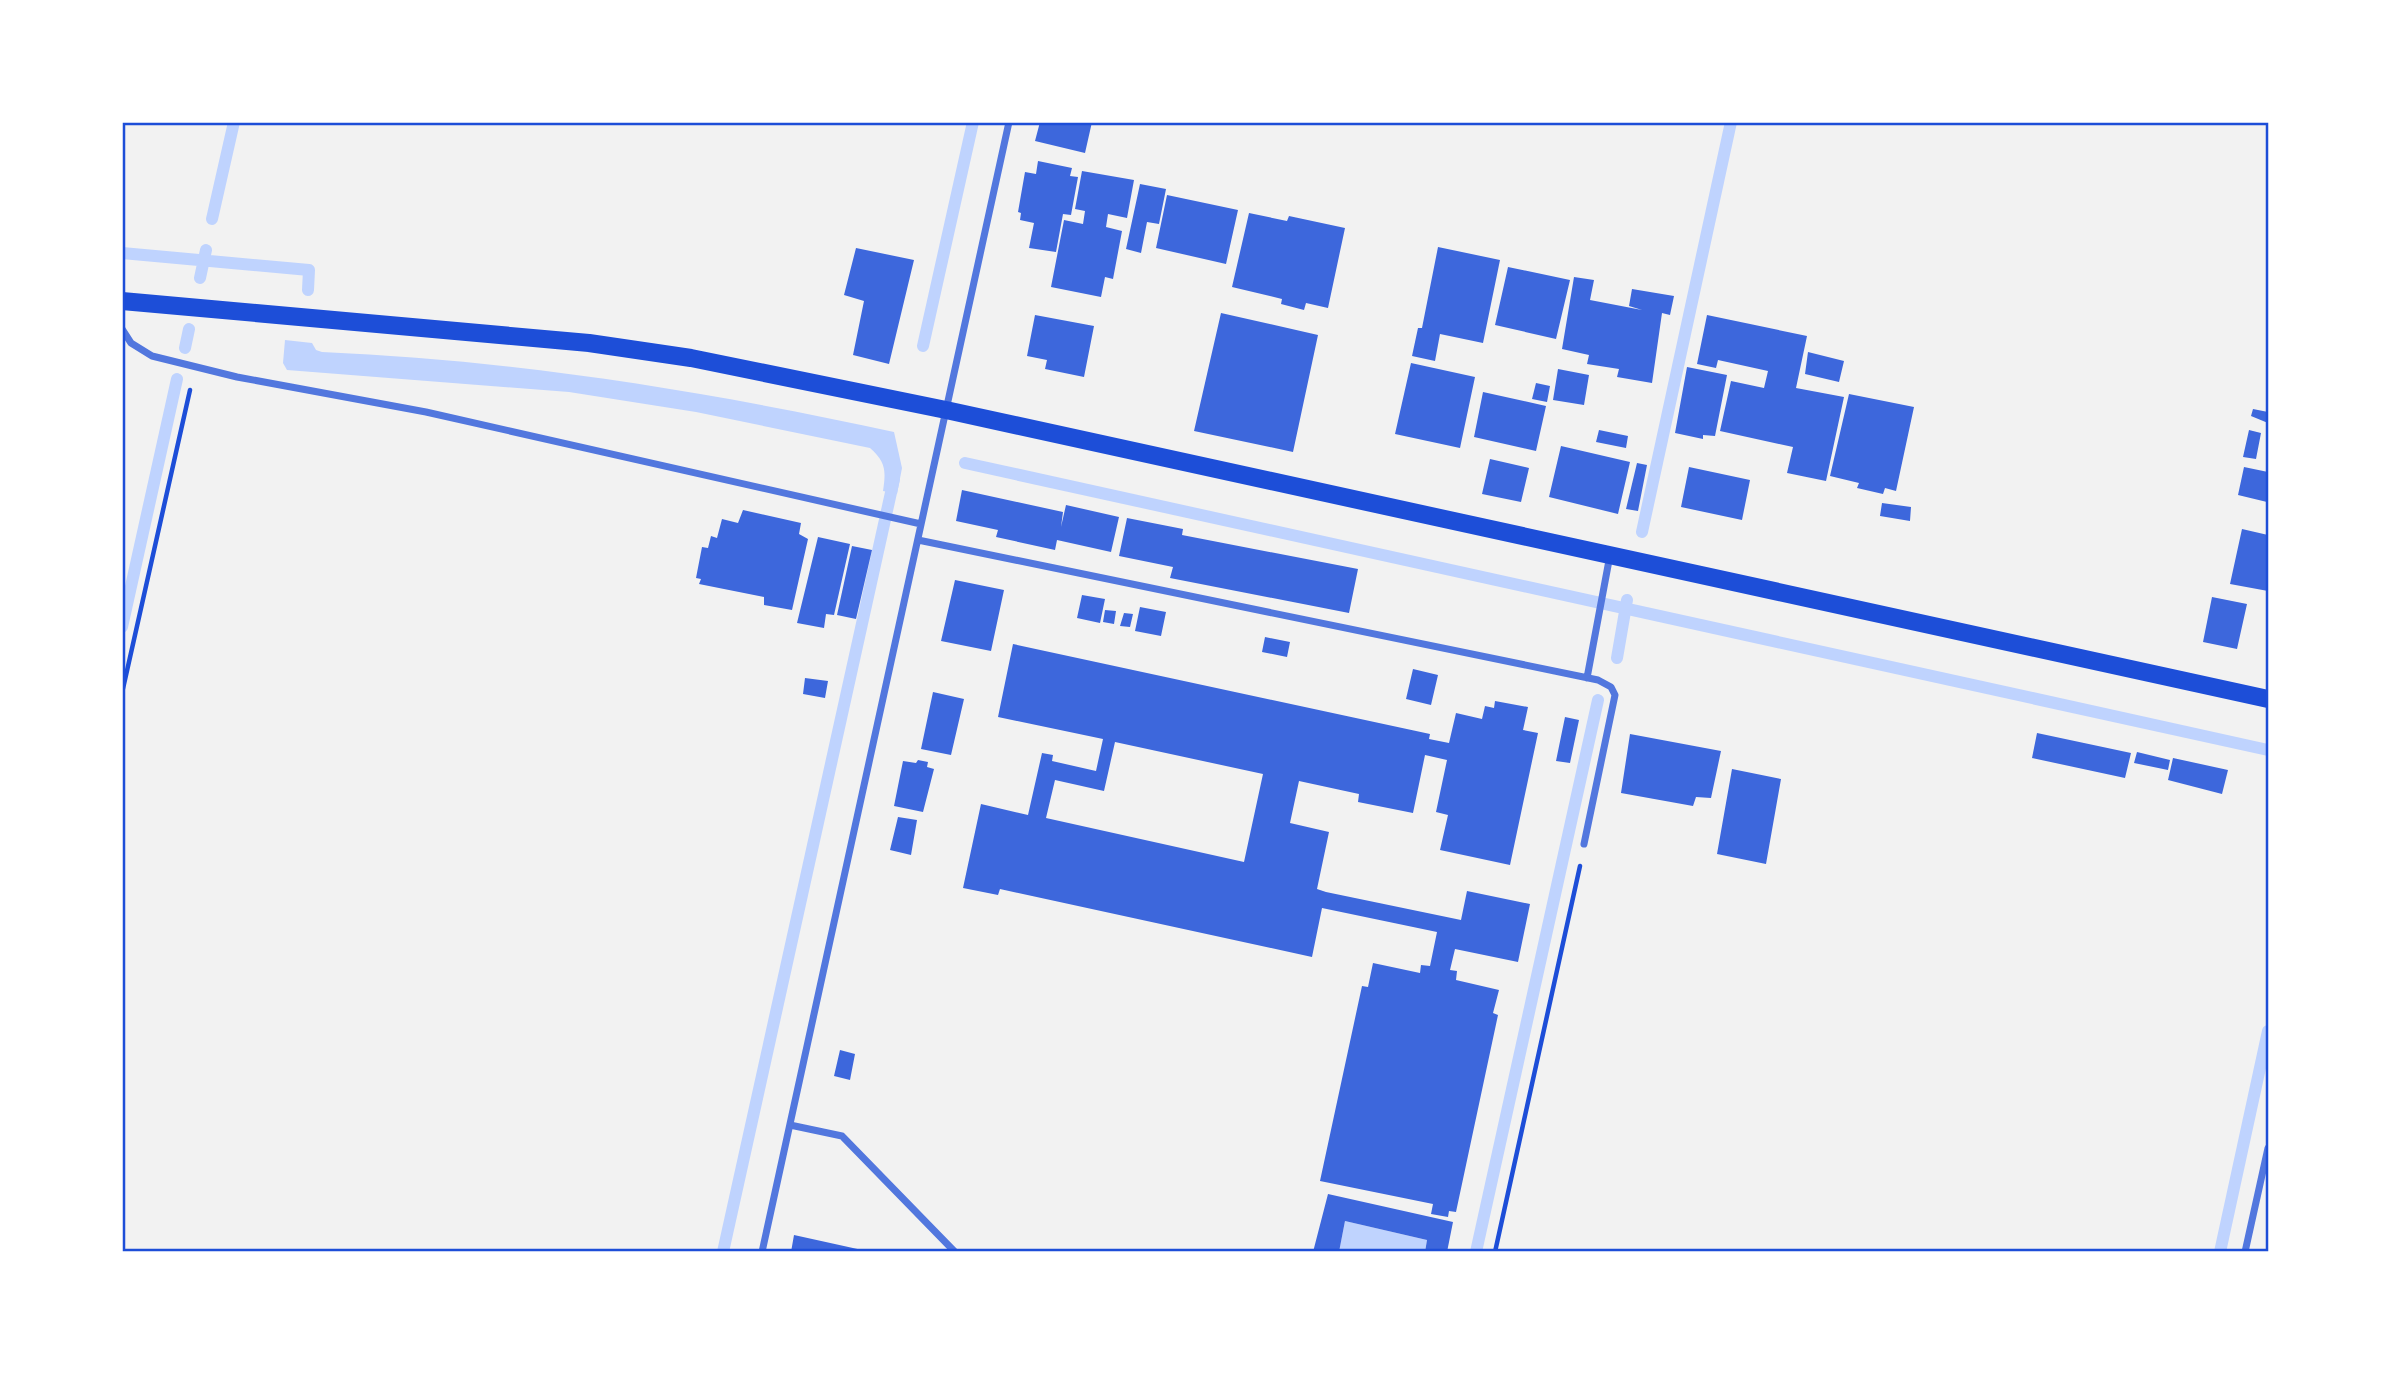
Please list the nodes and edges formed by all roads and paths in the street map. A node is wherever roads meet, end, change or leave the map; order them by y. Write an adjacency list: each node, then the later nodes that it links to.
1 (1009, 122): 5 (street)
2 (122, 300): 5 (main road)
3 (122, 329): 4 (street)
4 (195, 367): 6 (street); 10 (path)
5 (946, 410): 6 (street); 8 (main road)
6 (921, 524): 7 (street)
7 (918, 540): 9 (street); 13 (street)
8 (1610, 555): 9 (street); 11 (main road)
9 (1587, 678): 12 (street)
10 (122, 694)
11 (2269, 699)
12 (1584, 844): 17 (path)
13 (790, 1125): 15 (street); 16 (street)
14 (2269, 1148): 18 (street)
15 (762, 1251)
16 (955, 1251)
17 (1495, 1251)
18 (2245, 1251)

